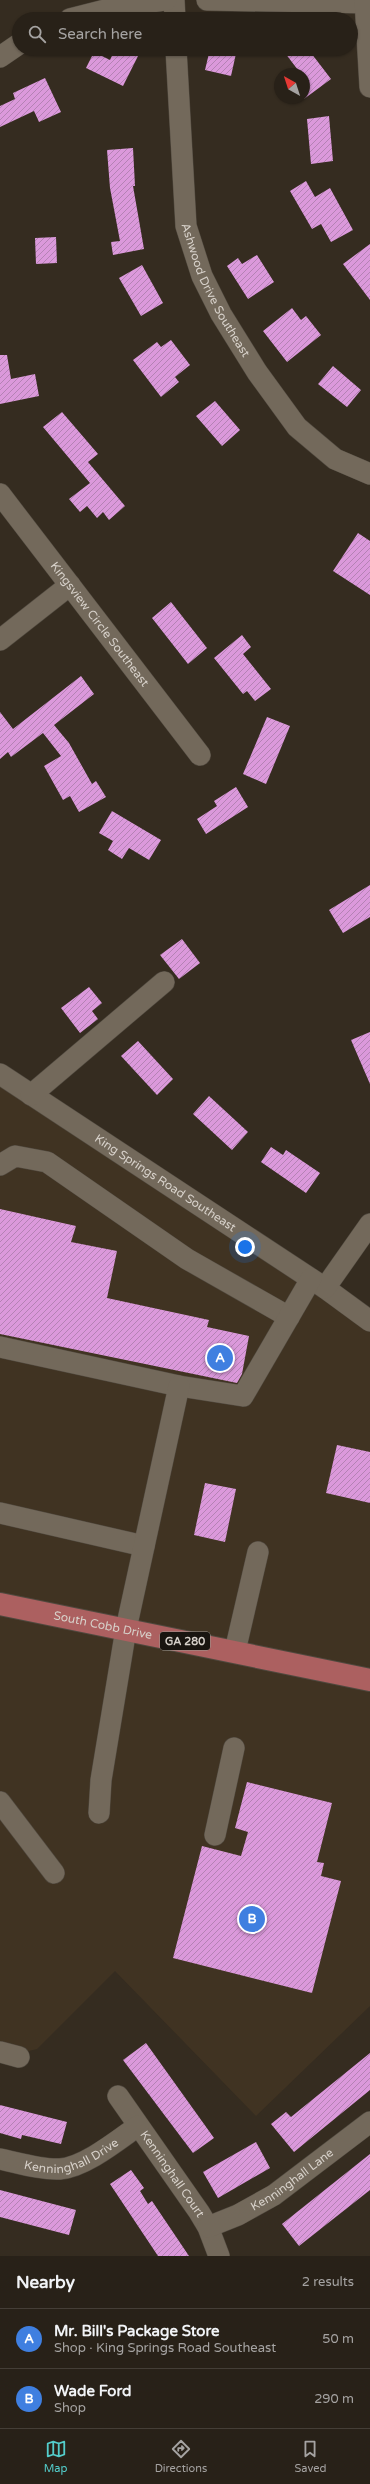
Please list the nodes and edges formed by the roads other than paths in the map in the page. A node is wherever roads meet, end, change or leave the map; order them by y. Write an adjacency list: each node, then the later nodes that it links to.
1 (166, 0): 5 (street)
2 (174, 0): 6 (street)
3 (207, 0): 4 (street)
4 (367, 2): 10 (street)
5 (97, 12)
6 (175, 12)
7 (12, 49): 9 (street)
8 (176, 56): 11 (street, Ashwood Drive Southeast)
9 (0, 57)
10 (370, 87)
11 (370, 474)
12 (0, 494): 13 (street, Kingsview Circle Southeast)
13 (70, 585): 14 (street); 15 (street, Kingsview Circle Southeast)
14 (0, 640)
15 (200, 755)
16 (164, 982): 18 (street)
17 (0, 1074): 18 (street, King Springs Road Southeast)
18 (31, 1095): 21 (street, King Springs Road Southeast)
19 (0, 1165): 22 (street)
20 (370, 1224): 21 (street)
21 (318, 1284): 22 (street); 23 (street, King Springs Road Southeast)
22 (289, 1317): 25 (street)
23 (370, 1321)
24 (0, 1347): 25 (street)
25 (179, 1386): 27 (street)
26 (0, 1513): 27 (street)
27 (144, 1546): 30 (street)
28 (258, 1552): 31 (street)
29 (0, 1604): 30 (main road, South Cobb Drive / GA 280)
30 (126, 1629): 31 (main road, South Cobb Drive / GA 280); 35 (street)
31 (235, 1651): 32 (main road, South Cobb Drive / GA 280)
32 (369, 1676)
33 (234, 1748): 36 (street)
34 (0, 1802): 37 (street)
35 (99, 1813)
36 (215, 1835)
37 (54, 1872)
38 (118, 2096): 40 (street, Kenninghall Court)
39 (370, 2122): 42 (street, Kenninghall Lane)
40 (138, 2126): 41 (street, Kenninghall Drive); 42 (street, Kenninghall Court)
41 (0, 2158)
42 (208, 2227): 43 (street, Kenninghall Court)
43 (219, 2256)

